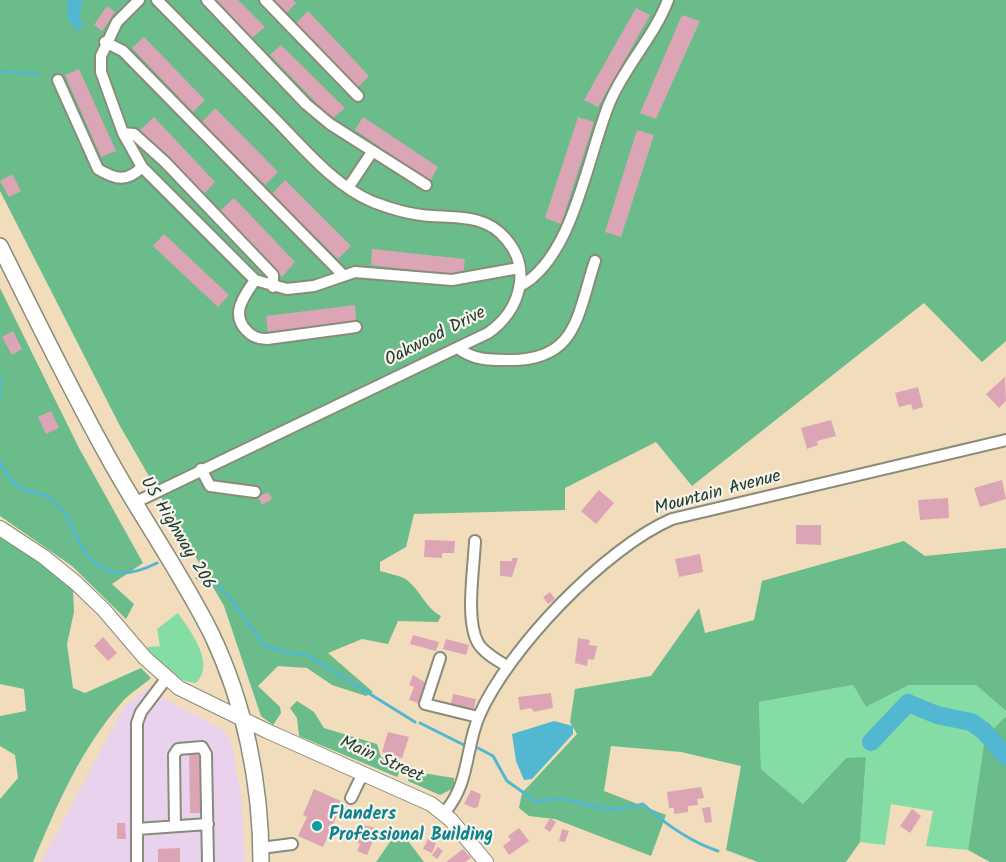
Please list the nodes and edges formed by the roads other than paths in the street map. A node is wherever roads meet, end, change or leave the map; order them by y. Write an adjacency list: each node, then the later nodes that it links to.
1 (139, 0): 6 (street)
2 (157, 0): 13 (street, Oakwood Drive)
3 (207, 0): 10 (street)
4 (265, 0): 8 (street)
5 (668, 0): 19 (street)
6 (105, 42): 9 (street); 17 (street)
7 (58, 80): 11 (street)
8 (358, 96)
9 (123, 133): 11 (street); 20 (street)
10 (372, 152): 12 (street); 13 (street)
11 (142, 167): 18 (street)
12 (426, 185)
13 (348, 188): 16 (street, Oakwood Drive)
14 (0, 246): 26 (highway, US Highway 206)
15 (595, 261): 22 (street)
16 (519, 268): 17 (street); 19 (street, Oakwood Drive)
17 (343, 275): 20 (street)
18 (255, 280): 20 (street); 21 (street)
19 (520, 286): 22 (street, Oakwood Drive)
20 (273, 287)
21 (356, 327)
22 (458, 348): 24 (street, Oakwood Drive)
23 (1006, 440): 30 (street, Mountain Avenue)
24 (201, 469): 25 (street); 26 (street, Oakwood Drive)
25 (255, 492)
26 (134, 503): 33 (highway, US Highway 206)
27 (0, 528): 31 (main road, Main Street)
28 (475, 541): 30 (street)
29 (440, 658): 32 (street)
30 (507, 666): 32 (street, Mountain Avenue)
31 (166, 679): 33 (main road, Main Street); 39 (street)
32 (478, 717): 36 (street, Mountain Avenue)
33 (242, 719): 34 (main road, Main Street); 41 (highway, US Highway 206)
34 (363, 773): 35 (street); 36 (main road, Main Street)
35 (351, 798)
36 (444, 813): 44 (main road, Main Street)
37 (208, 824): 38 (street); 38 (street); 43 (street)
38 (175, 826): 39 (street)
39 (137, 829): 42 (street)
40 (292, 844): 41 (street)
41 (261, 855)
42 (137, 862)
43 (208, 862)
44 (486, 862)

